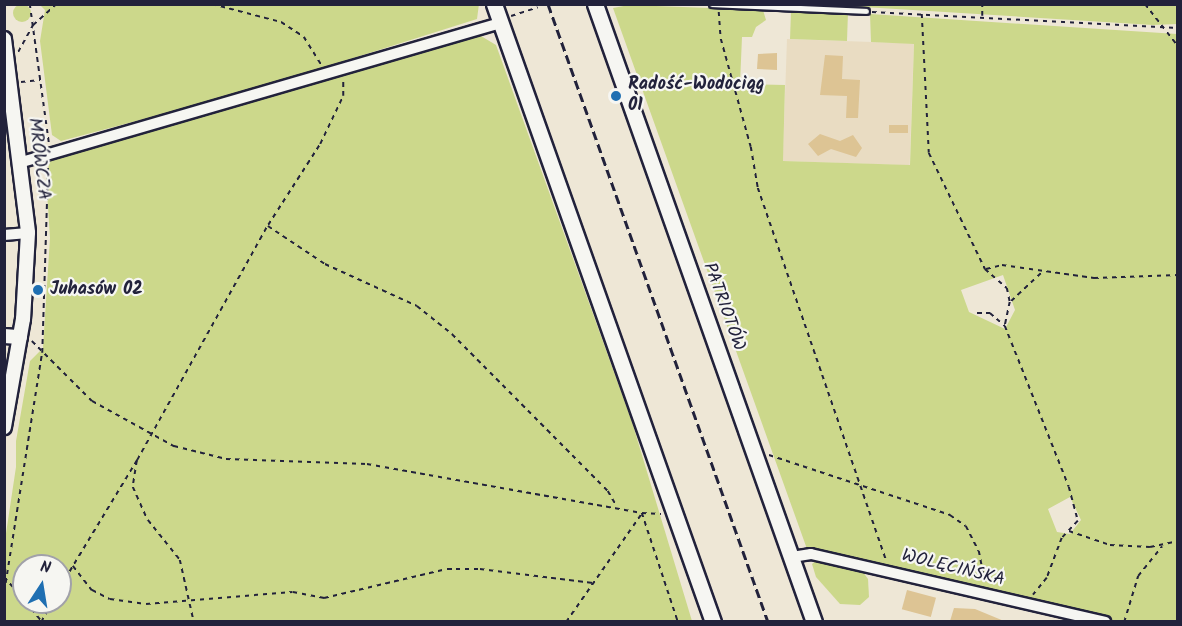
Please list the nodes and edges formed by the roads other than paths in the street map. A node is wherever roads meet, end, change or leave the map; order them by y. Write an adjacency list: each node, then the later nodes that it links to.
1 (494, 4): 6 (main road)
2 (712, 4): 3 (lane)
3 (718, 5): 5 (lane)
4 (599, 6): 15 (main road, PATRIOTÓW)
5 (866, 11)
6 (501, 23): 9 (street); 16 (main road)
7 (4, 39): 8 (street, MRÓWCZA)
8 (7, 83): 9 (street, MRÓWCZA)
9 (22, 162): 10 (street, MRÓWCZA)
10 (28, 233): 11 (street); 13 (street, MRÓWCZA)
11 (4, 235)
12 (4, 336): 13 (street)
13 (24, 338): 14 (street, MRÓWCZA)
14 (4, 427)
15 (792, 556): 17 (main road, PATRIOTÓW); 18 (street, WOLĘCIŃSKA)
16 (712, 621)
17 (814, 621)
18 (1105, 621)

